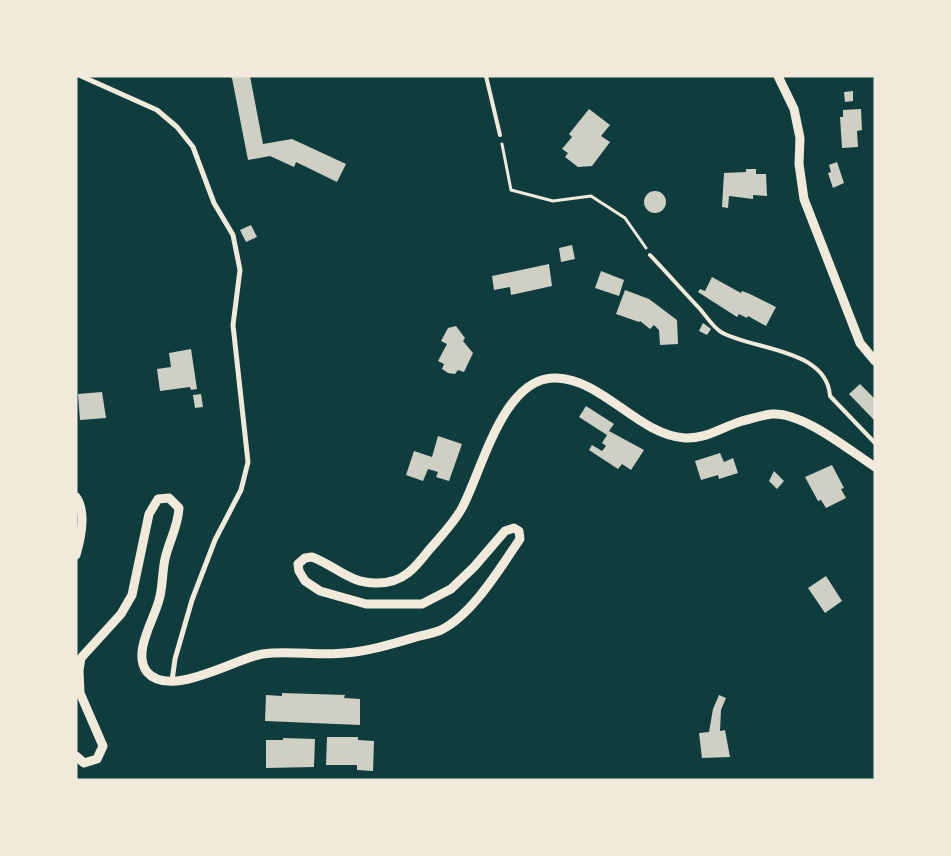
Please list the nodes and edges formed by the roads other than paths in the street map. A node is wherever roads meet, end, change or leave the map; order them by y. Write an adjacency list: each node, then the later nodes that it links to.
1 (81, 76): 11 (street)
2 (486, 76): 4 (lane)
3 (778, 76): 6 (street)
4 (500, 134)
5 (650, 255): 7 (lane)
6 (875, 361)
7 (875, 443)
8 (875, 467): 11 (street)
9 (76, 497): 10 (street)
10 (76, 555)
11 (172, 682): 12 (street)
12 (76, 756)

